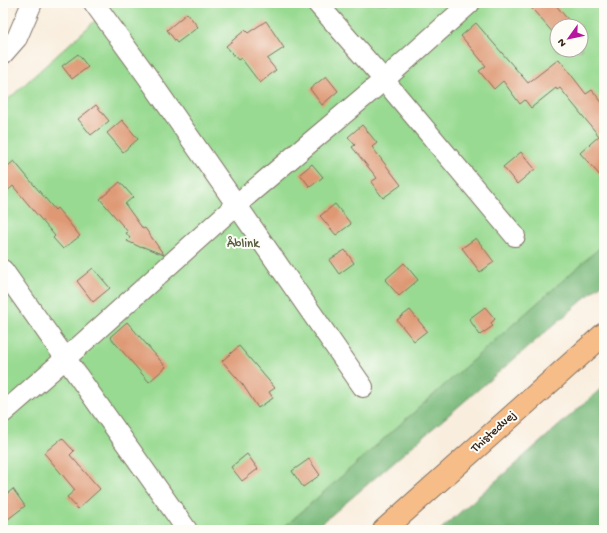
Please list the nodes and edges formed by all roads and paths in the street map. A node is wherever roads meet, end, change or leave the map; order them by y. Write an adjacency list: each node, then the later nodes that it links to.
1 (32, 3): 5 (street)
2 (94, 3): 7 (street)
3 (317, 3): 6 (street)
4 (470, 3): 6 (street)
5 (3, 54)
6 (384, 80): 7 (street); 8 (street)
7 (236, 206): 11 (street); 12 (street)
8 (515, 236)
9 (3, 270): 11 (street)
10 (604, 334): 15 (main road, Thistedvej)
11 (65, 359): 13 (street); 14 (street)
12 (363, 387)
13 (3, 413)
14 (187, 530)
15 (384, 530)

